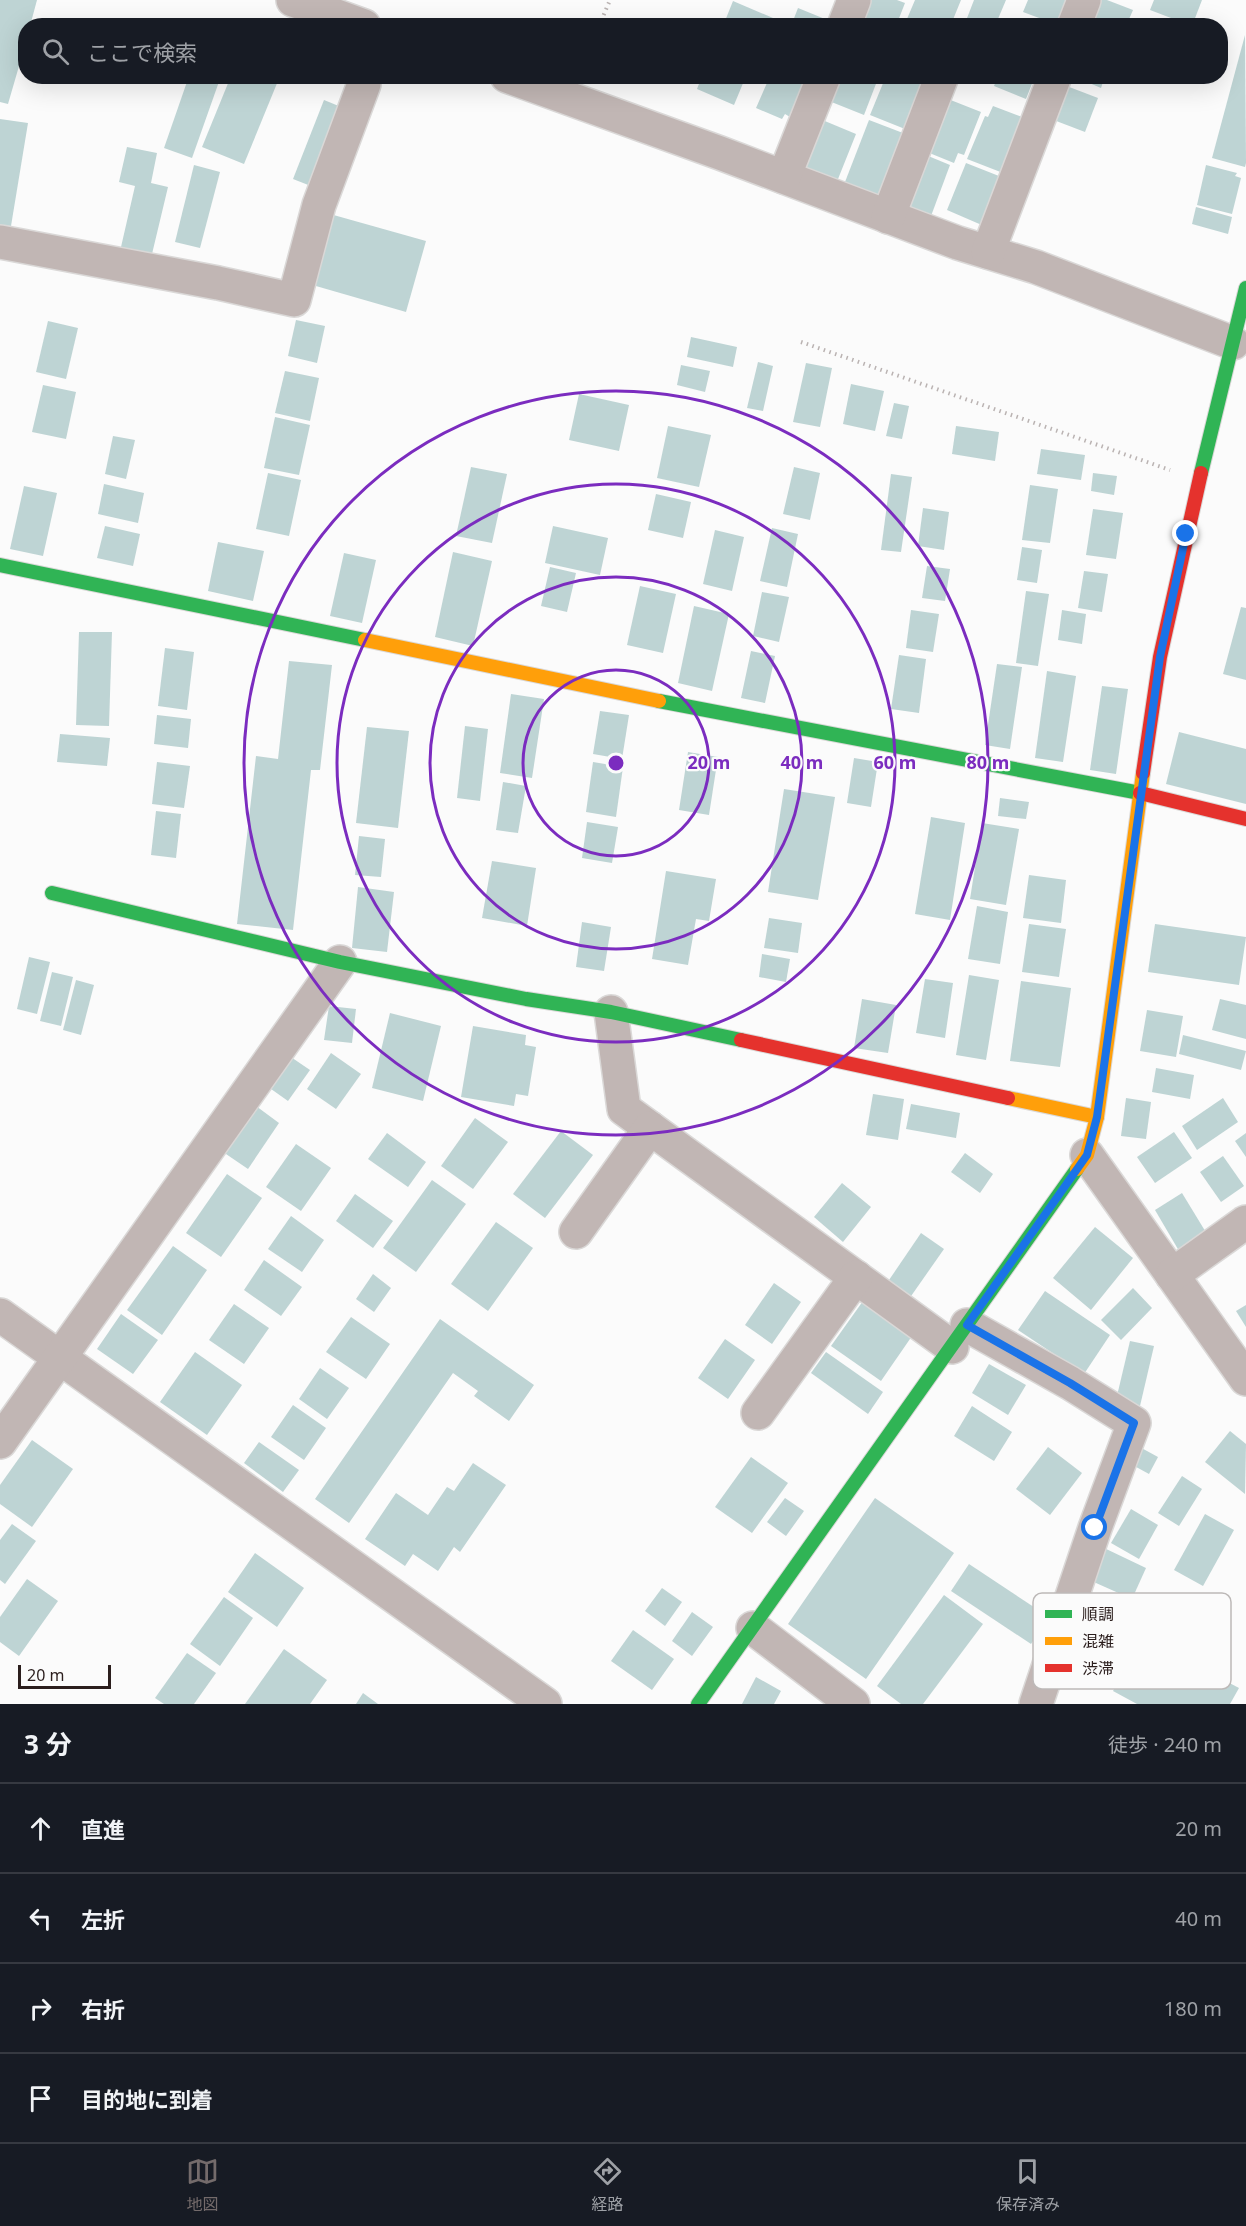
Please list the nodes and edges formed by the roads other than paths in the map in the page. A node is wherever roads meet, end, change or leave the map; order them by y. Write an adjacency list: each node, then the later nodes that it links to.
1 (293, 0): 4 (street)
2 (854, 0): 5 (street)
3 (1084, 0): 6 (street)
4 (342, 18)
5 (847, 18)
6 (1077, 18)
7 (364, 84): 14 (street)
8 (529, 84): 12 (street)
9 (821, 84): 12 (street)
10 (939, 84): 13 (street)
11 (1052, 84): 15 (street)
12 (784, 177): 13 (street)
13 (888, 217): 15 (street)
14 (0, 242)
15 (988, 252): 17 (street)
16 (1246, 288): 17 (street)
17 (1239, 346): 19 (street)
18 (0, 565): 19 (street)
19 (1140, 793): 20 (street); 24 (street)
20 (1246, 819)
21 (52, 893): 22 (street)
22 (340, 962): 23 (street); 33 (street)
23 (611, 1012): 24 (street); 25 (street)
24 (1097, 1117): 26 (street)
25 (650, 1128): 28 (street); 30 (street)
26 (1087, 1155): 29 (street); 32 (street)
27 (1246, 1222): 29 (street)
28 (576, 1232)
29 (1172, 1275): 34 (street)
30 (856, 1277): 32 (street); 35 (street)
31 (0, 1315): 33 (street)
32 (959, 1336): 37 (street); 38 (street)
33 (59, 1358): 36 (street); 40 (street)
34 (1246, 1379)
35 (758, 1413)
36 (0, 1442)
37 (1073, 1593)
38 (753, 1628): 41 (street); 42 (street)
39 (1041, 1689): 43 (street)
40 (545, 1704)
41 (698, 1704)
42 (853, 1704)
43 (1036, 1704)

